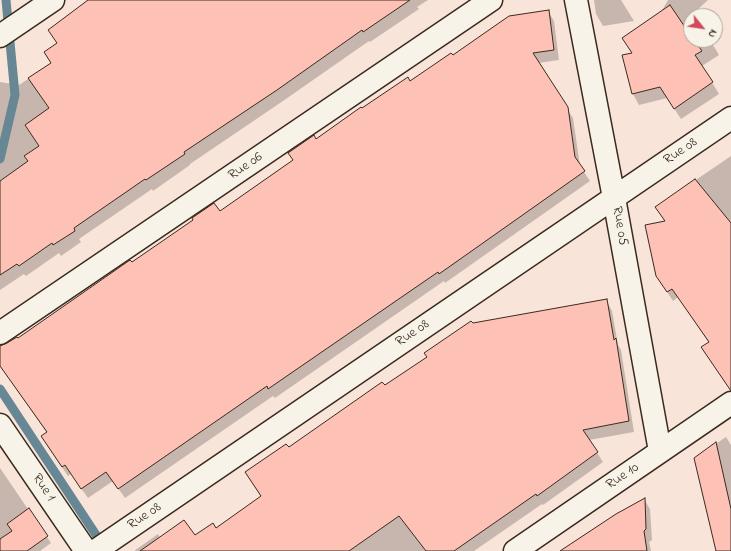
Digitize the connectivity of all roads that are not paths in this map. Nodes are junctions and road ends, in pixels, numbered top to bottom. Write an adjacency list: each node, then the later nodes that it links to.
1 (53, 0): 4 (street)
2 (492, 0): 7 (street, Rue 06)
3 (576, 0): 6 (street, Rue 05)
4 (0, 36)
5 (731, 118): 6 (street, Rue 08)
6 (614, 198): 10 (street, Rue 05); 12 (street, Rue 08)
7 (0, 333)
8 (731, 403): 10 (street, Rue 10)
9 (0, 425): 11 (street, Rue 1)
10 (660, 452): 13 (street, Rue 10)
11 (86, 551)
12 (95, 551)
13 (515, 551)

